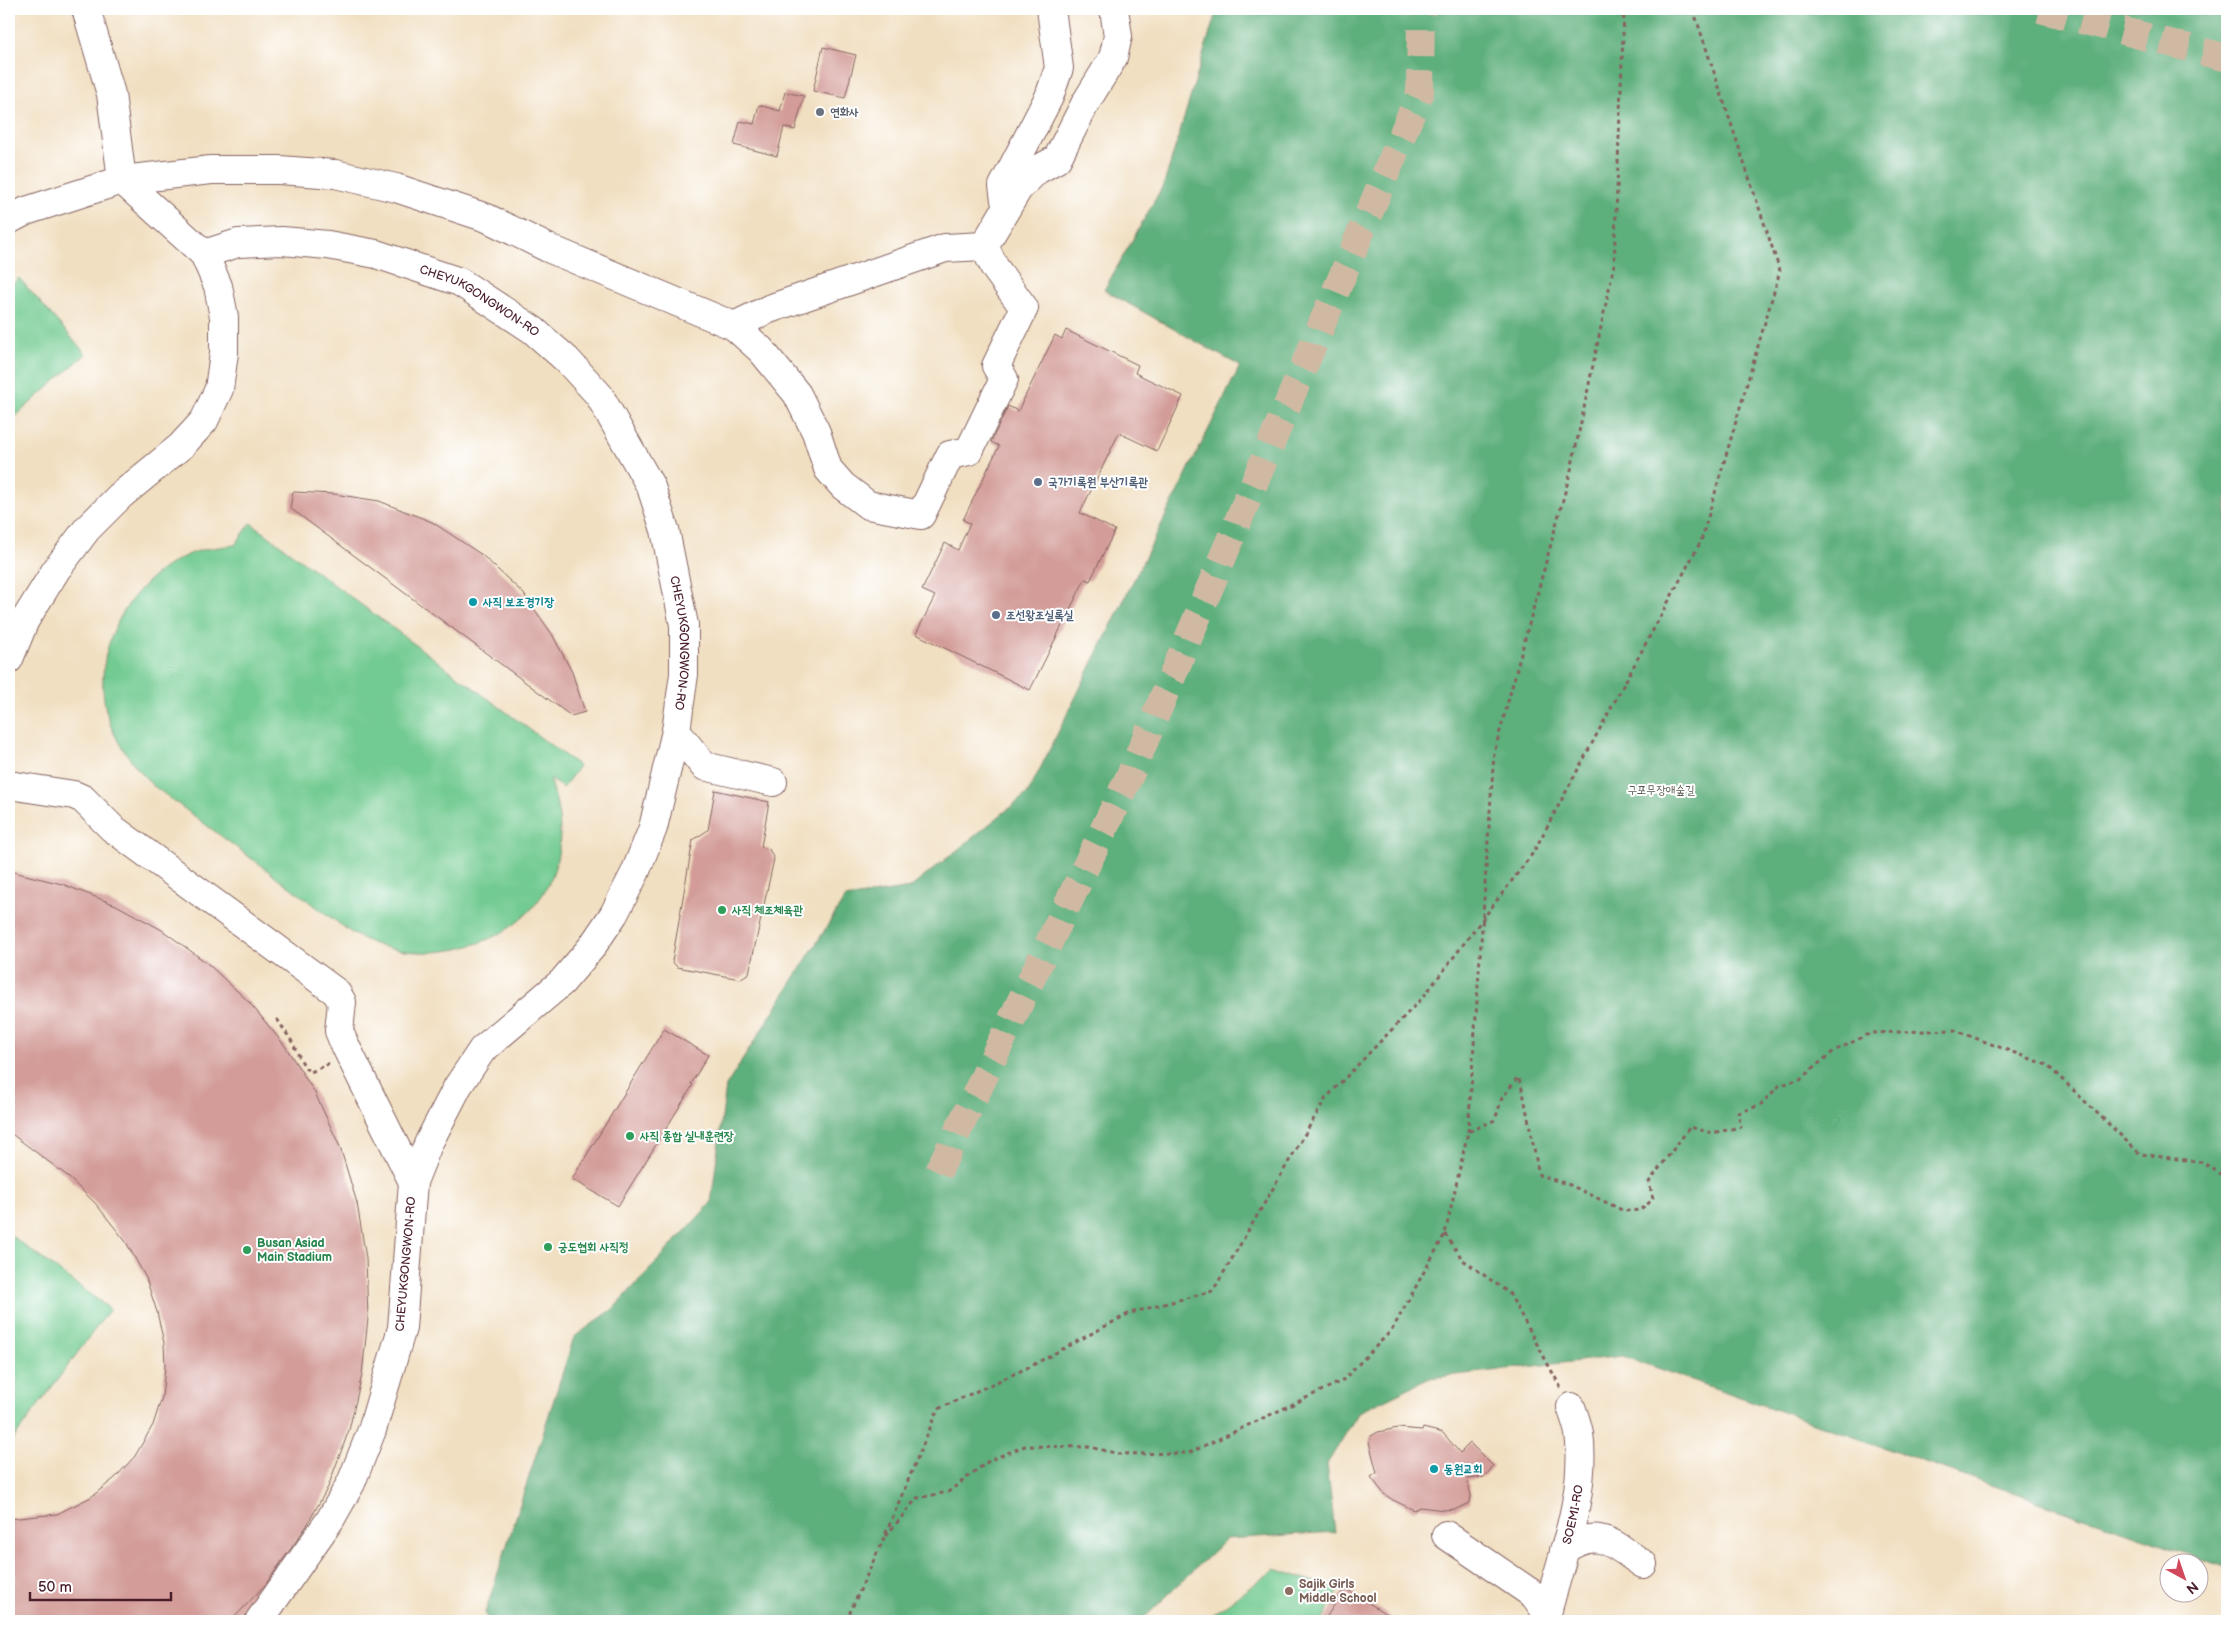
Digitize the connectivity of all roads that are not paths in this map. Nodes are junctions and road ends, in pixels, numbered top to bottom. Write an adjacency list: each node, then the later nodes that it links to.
1 (86, 9): 4 (street)
2 (1051, 9): 5 (street)
3 (1114, 9): 5 (street)
4 (122, 180): 6 (street); 8 (street); 9 (street)
5 (1005, 209): 7 (street)
6 (9, 220)
7 (984, 246): 9 (street); 9 (street)
8 (204, 254): 10 (street); 11 (street, CHEYUKGONGWON-RO)
9 (734, 326)
10 (9, 659)
11 (676, 731): 12 (street); 14 (street, CHEYUKGONGWON-RO)
12 (772, 782)
13 (9, 785): 14 (street)
14 (413, 1182): 20 (street, CHEYUKGONGWON-RO)
15 (1571, 1407): 17 (street, SOEMI-RO)
16 (1446, 1534): 19 (street)
17 (1564, 1550): 18 (street); 19 (street, SOEMI-RO)
18 (1644, 1564)
19 (1548, 1617)
20 (259, 1621)

